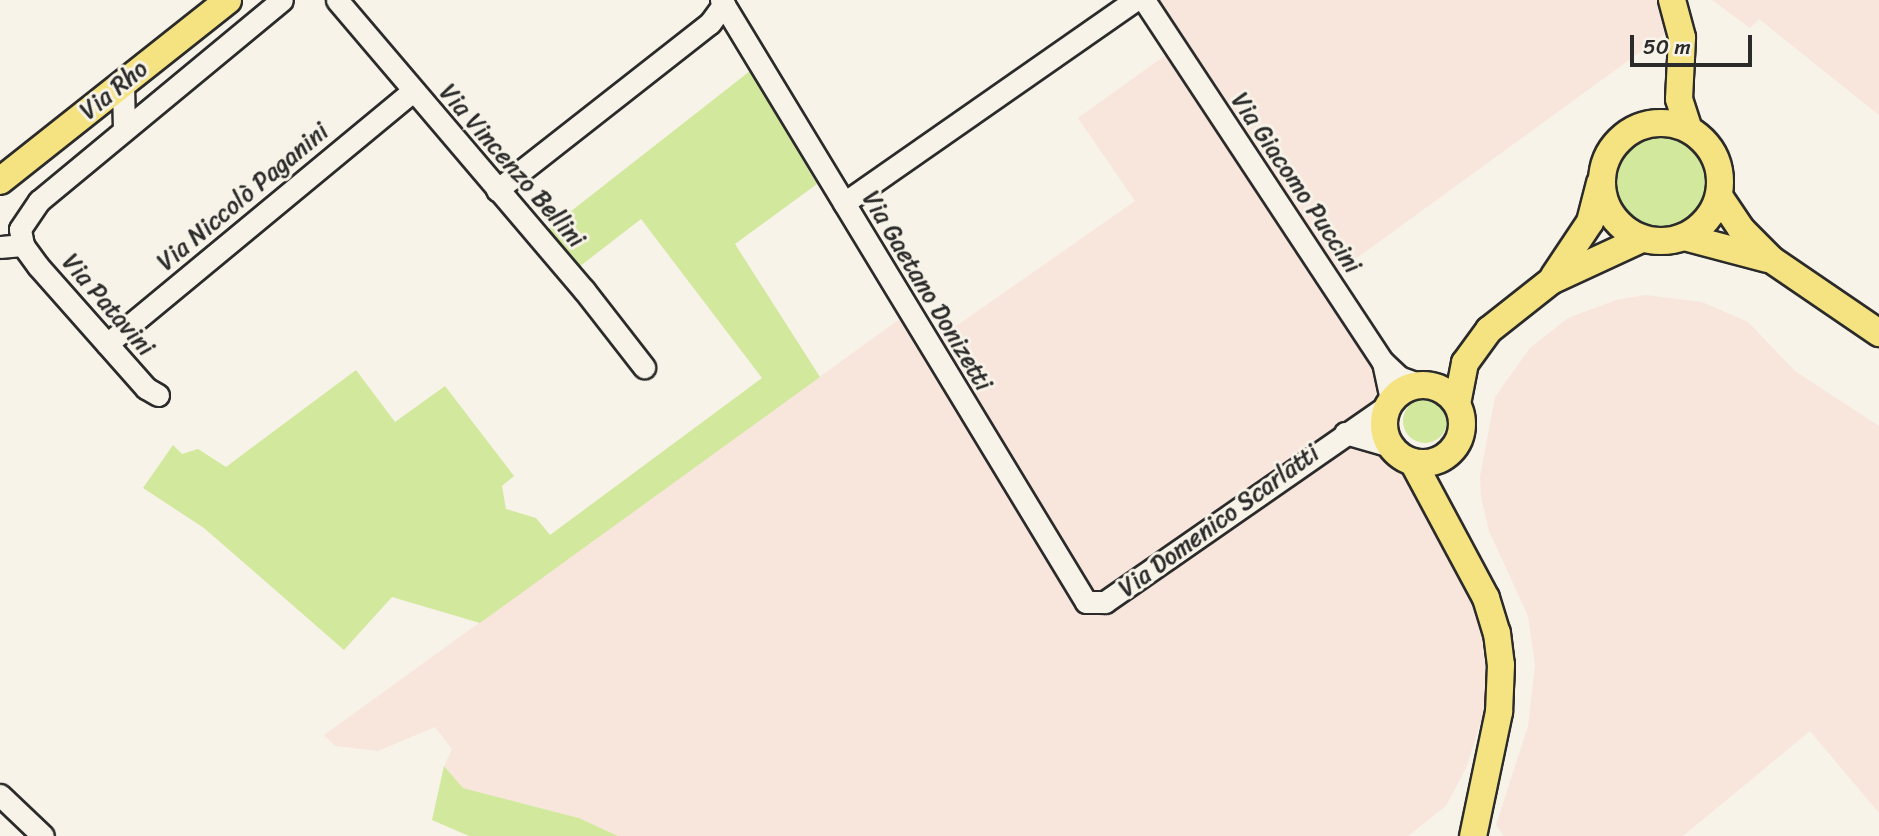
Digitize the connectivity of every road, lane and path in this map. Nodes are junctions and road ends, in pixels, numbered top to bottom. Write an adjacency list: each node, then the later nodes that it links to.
1 (228, 0): 9 (main road, Via Rho)
2 (282, 0): 13 (street)
3 (337, 0): 10 (street, Via Vincenzo Bellini)
4 (1135, 0): 18 (street)
5 (1144, 0): 27 (street, Via Giacomo Puccini)
6 (1672, 0): 8 (main road)
7 (723, 2): 16 (street); 18 (street, Via Gaetano Donizetti)
8 (1677, 67): 11 (main road); 12 (main road)
9 (123, 83): 13 (street); 15 (main road, Via Rho)
10 (413, 91): 16 (street, Via Vincenzo Bellini); 26 (street, Via Niccolò Paganini)
11 (1637, 126): 12 (main road); 14 (main road)
12 (1689, 129): 17 (main road)
13 (124, 130): 21 (street)
14 (1601, 180): 20 (main road); 24 (main road)
15 (0, 181)
16 (497, 190): 29 (street, Via Vincenzo Bellini)
17 (1719, 196): 19 (main road); 23 (main road)
18 (844, 203): 39 (street, Via Gaetano Donizetti)
19 (1684, 237): 20 (main road); 23 (main road)
20 (1642, 239): 24 (main road)
21 (23, 245): 22 (street); 26 (street, Via Patavini)
22 (0, 247)
23 (1772, 260): 25 (main road)
24 (1551, 281): 28 (main road)
25 (1879, 333)
26 (107, 344): 31 (street, Via Patavini)
27 (1383, 362): 30 (street); 32 (street, Via Giacomo Puccini)
28 (1465, 363): 30 (main road); 33 (main road)
29 (644, 367)
30 (1422, 384): 32 (main road); 33 (main road)
31 (158, 395)
32 (1390, 403): 34 (street, Via Domenico Scarlatti); 35 (main road)
33 (1457, 404): 36 (main road)
34 (1345, 433): 35 (street, Via Domenico Scarlatti); 39 (street, Via Domenico Scarlatti)
35 (1390, 446): 37 (main road)
36 (1449, 454): 37 (main road); 38 (main road)
37 (1413, 462): 38 (main road)
38 (1440, 508): 42 (main road)
39 (1091, 604)
40 (0, 794): 41 (street)
41 (43, 836)
42 (1473, 836)

